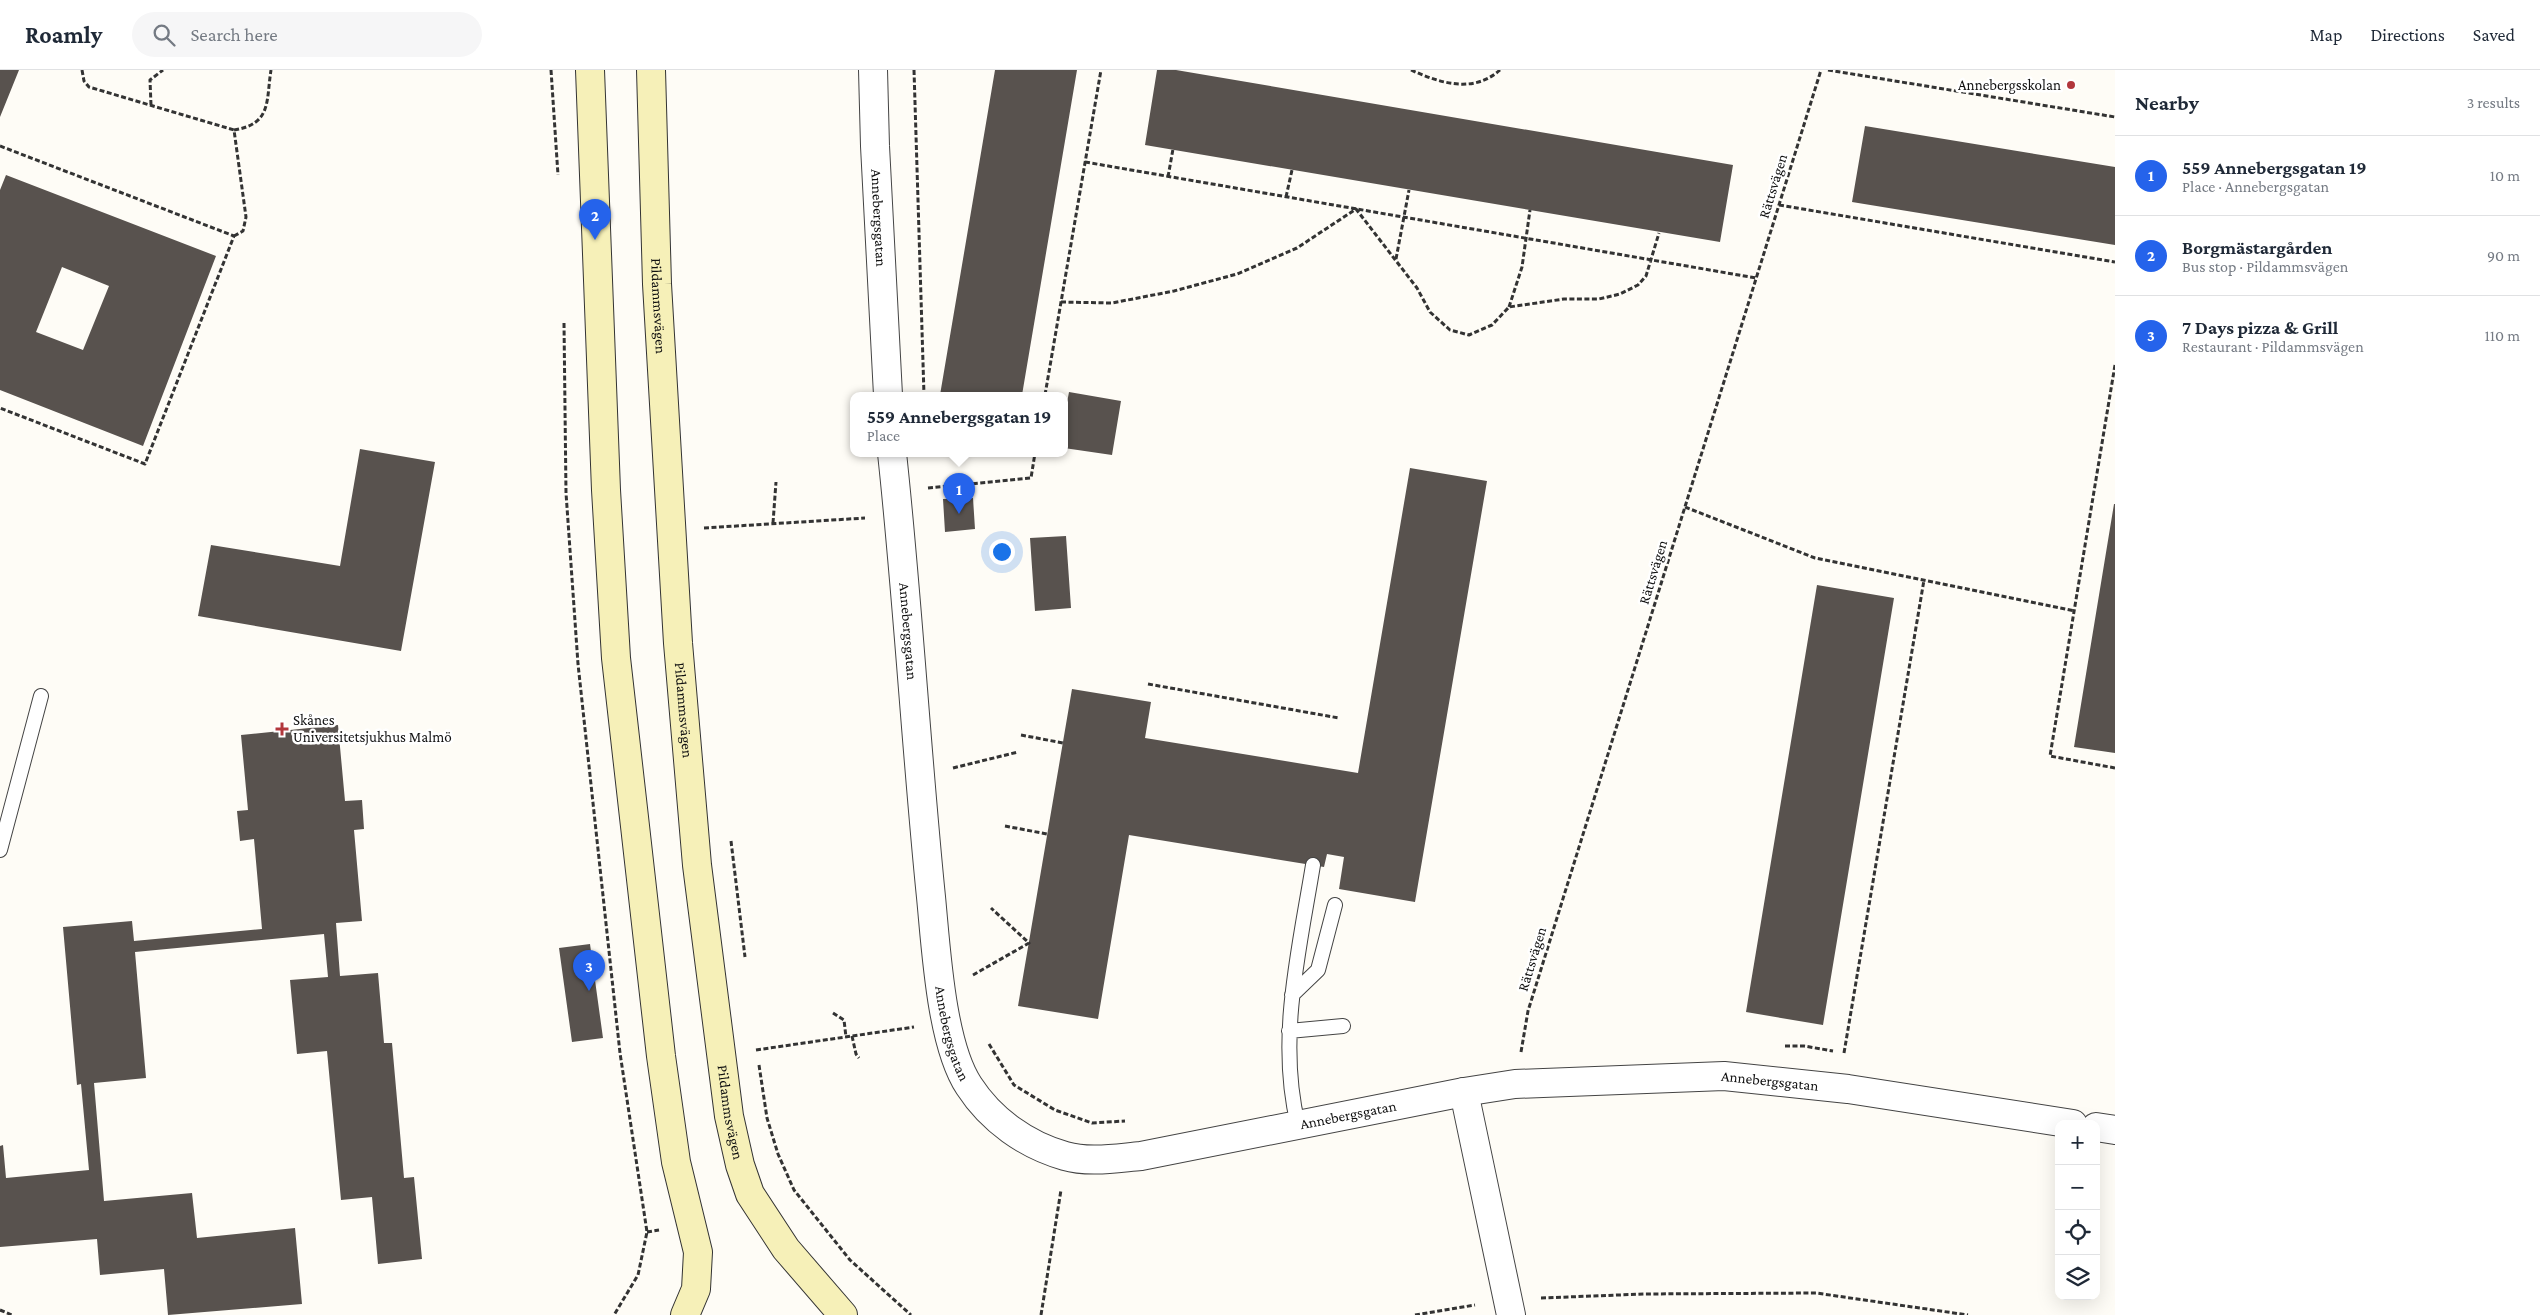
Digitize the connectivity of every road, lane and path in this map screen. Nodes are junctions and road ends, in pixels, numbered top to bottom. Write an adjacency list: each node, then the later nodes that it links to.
1 (82, 70): 13 (path)
2 (163, 70): 13 (path)
3 (271, 70): 15 (path)
4 (590, 70): 93 (main road)
5 (651, 70): 94 (main road, Pildammsvägen)
6 (873, 70): 37 (street, Annebergsgatan)
7 (914, 70): 38 (path)
8 (1101, 70): 18 (path)
9 (1410, 70): 10 (path)
10 (1500, 70)
11 (1821, 70): 23 (path, Rättsvägen)
12 (1828, 70): 14 (path)
13 (151, 105): 15 (path)
14 (2115, 117)
15 (234, 130): 28 (path)
16 (0, 146): 28 (path)
17 (1173, 149): 20 (path)
18 (1085, 162): 20 (path); 34 (path)
19 (1292, 170): 22 (path)
20 (1168, 177): 22 (path)
21 (1409, 190): 26 (path)
22 (1286, 196): 24 (path)
23 (1779, 206): 32 (path); 33 (path, Rättsvägen)
24 (1356, 209): 26 (path); 31 (path); 34 (path)
25 (1530, 210): 29 (path)
26 (1404, 217): 29 (path); 31 (path)
27 (1660, 232): 30 (path)
28 (234, 236): 40 (path)
29 (1525, 238): 30 (path); 35 (path)
30 (1651, 259): 33 (path); 35 (path)
31 (1396, 260): 35 (path)
32 (2115, 262)
33 (1756, 278): 45 (path, Rättsvägen)
34 (1061, 302): 39 (path)
35 (1509, 307)
36 (2115, 365): 52 (path)
37 (888, 392)
38 (924, 392)
39 (1046, 392)
40 (0, 408)
41 (892, 457): 46 (street, Annebergsgatan)
42 (1034, 457): 44 (path)
43 (776, 482): 48 (path)
44 (928, 488)
45 (1685, 507): 51 (path); 81 (path, Rättsvägen)
46 (899, 516): 48 (path); 72 (street, Annebergsgatan)
47 (703, 518): 49 (path)
48 (773, 524): 49 (path)
49 (704, 528): 50 (path)
50 (704, 537)
51 (1924, 580): 52 (path); 79 (path)
52 (2075, 611): 60 (path)
53 (1148, 684): 55 (path)
54 (41, 696): 64 (lane)
55 (1339, 718)
56 (1021, 735): 57 (path)
57 (1063, 743)
58 (1018, 752): 59 (path)
59 (950, 768)
60 (2115, 768)
61 (1006, 826): 62 (path)
62 (1047, 834)
63 (731, 840): 68 (path)
64 (0, 850)
65 (1313, 866): 70 (lane)
66 (1335, 905): 70 (lane)
67 (991, 908): 69 (path)
68 (746, 964)
69 (968, 978)
70 (1292, 996): 74 (lane)
71 (833, 1013): 76 (path)
72 (946, 1019): 75 (path); 87 (street, Annebergsgatan)
73 (1343, 1026): 74 (lane)
74 (1289, 1031): 84 (lane)
75 (852, 1036): 76 (path); 80 (path)
76 (846, 1037): 78 (path)
77 (755, 1040): 78 (path)
78 (756, 1050): 95 (path)
79 (1844, 1053)
80 (860, 1058)
81 (1515, 1084): 82 (street, Annebergsgatan); 83 (street, Annebergsgatan)
82 (1464, 1092): 84 (street, Annebergsgatan); 89 (street)
83 (2055, 1121)
84 (1298, 1125): 87 (street, Annebergsgatan)
85 (2100, 1128): 86 (street)
86 (2115, 1130)
87 (1066, 1157): 96 (path)
88 (648, 1232): 92 (path)
89 (1510, 1307): 97 (path); 98 (path)
90 (0, 1310): 91 (path)
91 (12, 1315)
92 (614, 1315)
93 (685, 1315)
94 (843, 1315)
95 (912, 1315)
96 (1041, 1315)
97 (1415, 1315)
98 (1968, 1315)

